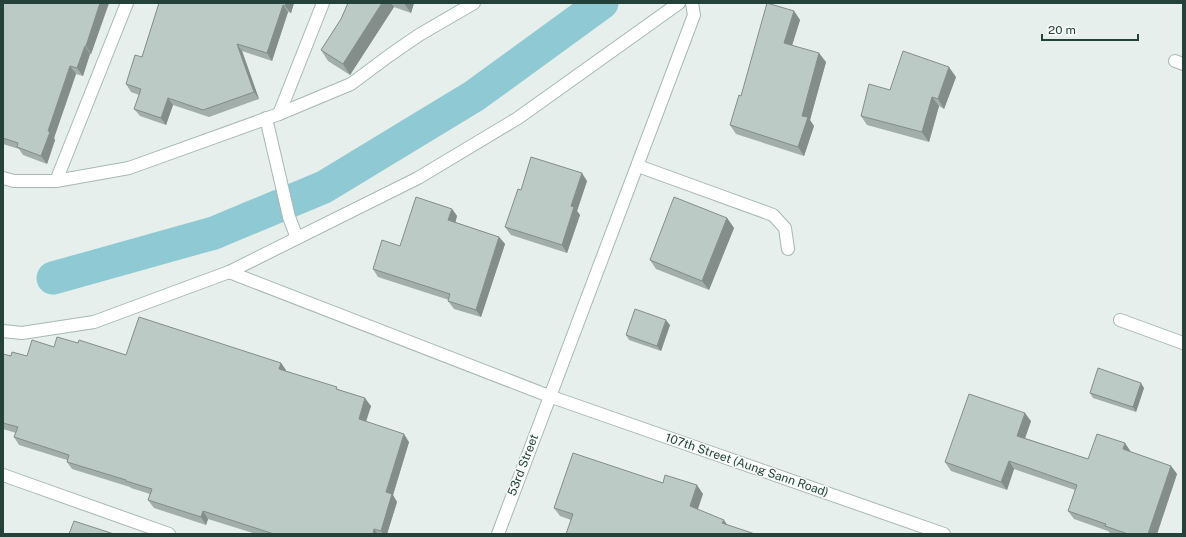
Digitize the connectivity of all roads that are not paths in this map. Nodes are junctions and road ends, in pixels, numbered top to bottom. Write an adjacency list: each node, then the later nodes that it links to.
1 (127, 3): 10 (street)
2 (323, 3): 6 (street)
3 (474, 3): 6 (street)
4 (679, 3): 11 (street)
5 (692, 3): 8 (street, 53rd Street)
6 (279, 114): 7 (street)
7 (266, 118): 10 (street); 11 (street)
8 (638, 166): 12 (street); 17 (street, 53rd Street)
9 (3, 178): 10 (street)
10 (56, 180)
11 (297, 238): 13 (street)
12 (788, 249)
13 (229, 272): 15 (street); 17 (street, 107th Street (Aung Sann Road))
14 (1120, 320): 16 (street)
15 (3, 331)
16 (1183, 343)
17 (549, 396): 20 (street, 53rd Street); 21 (street, 107th Street (Aung Sann Road))
18 (3, 475): 19 (street)
19 (169, 534)
20 (498, 534)
21 (944, 534)

